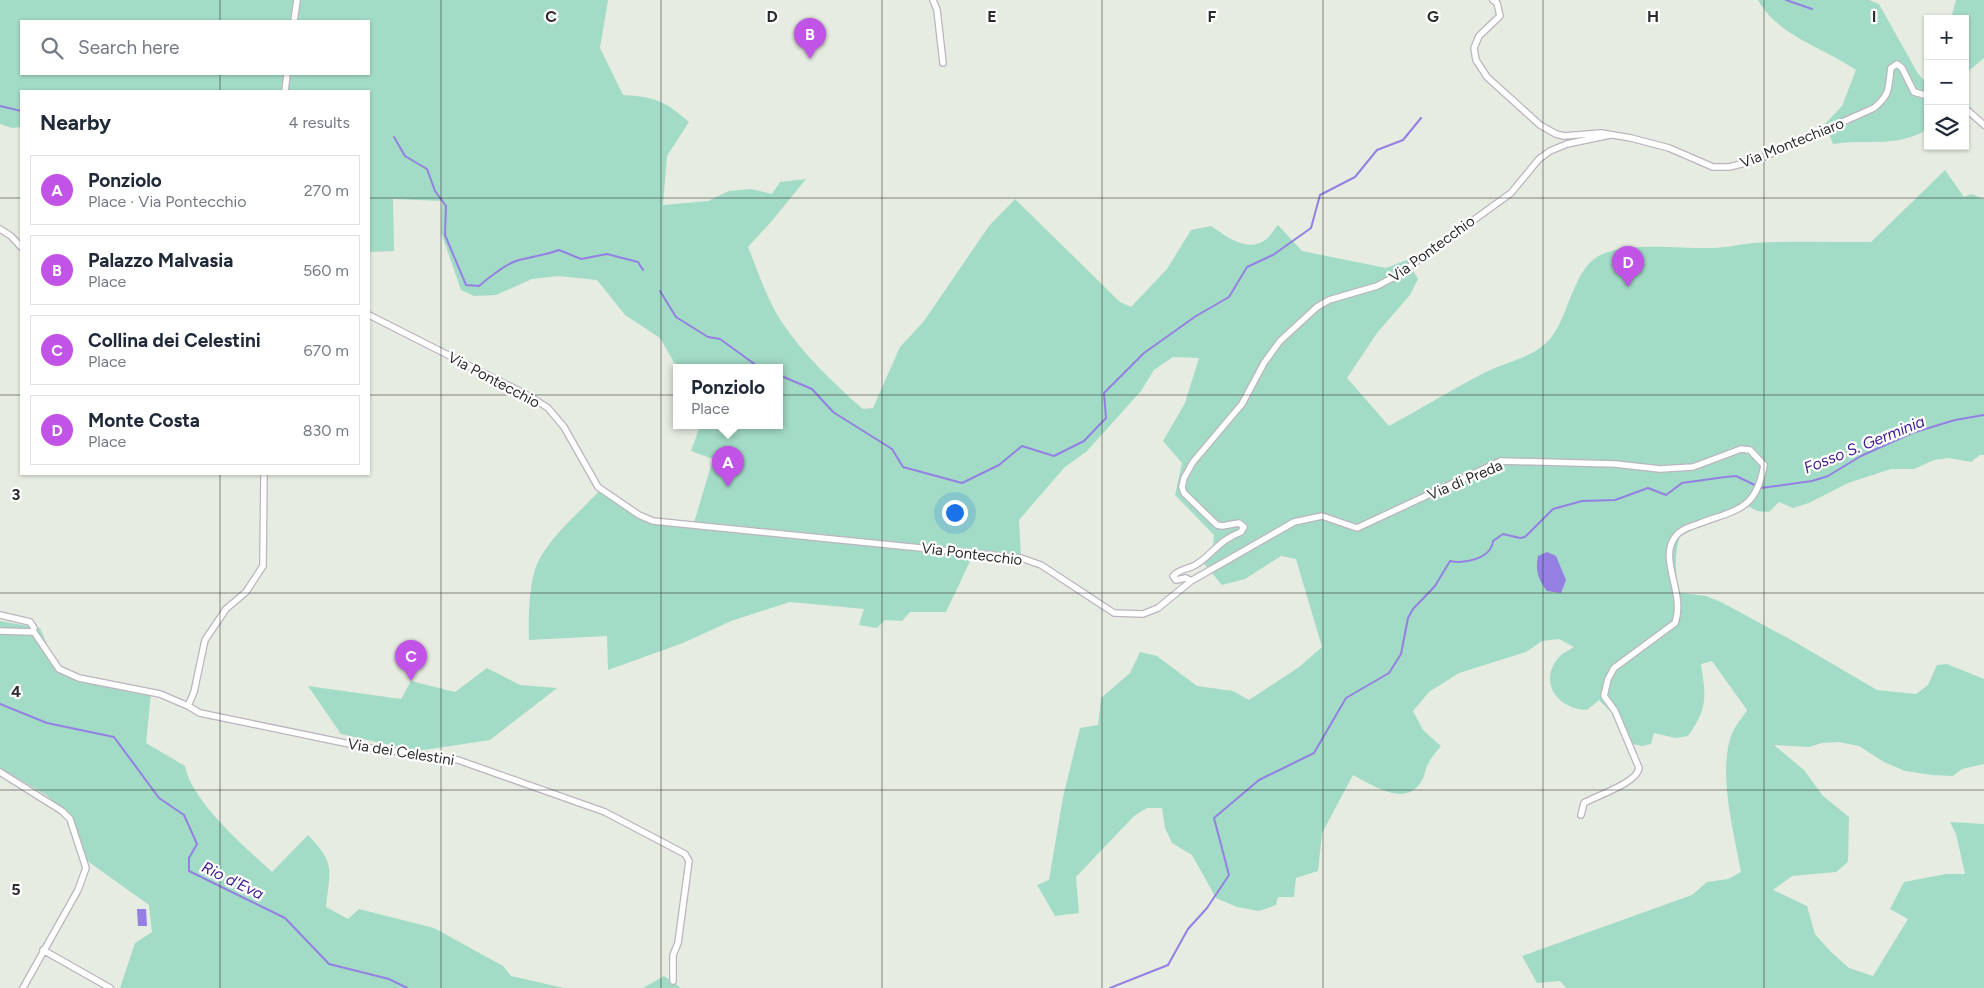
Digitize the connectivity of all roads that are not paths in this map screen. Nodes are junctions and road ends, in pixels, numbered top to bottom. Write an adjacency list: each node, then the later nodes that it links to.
1 (297, 0): 4 (street)
2 (933, 0): 5 (street)
3 (1493, 0): 11 (street, Via Montechiaro)
4 (294, 20)
5 (943, 63)
6 (287, 75): 7 (street)
7 (285, 90)
8 (1924, 95): 11 (street, Via Montechiaro)
9 (1969, 112): 10 (street)
10 (1984, 125)
11 (1610, 135): 16 (street, Via Pontecchio)
12 (0, 229): 13 (street)
13 (20, 246)
14 (370, 316): 16 (street, Via Pontecchio)
15 (264, 475): 20 (street)
16 (1191, 581): 22 (street, Via di Preda)
17 (0, 615): 19 (street)
18 (0, 630): 19 (street)
19 (33, 631): 20 (street, Via dei Celestini)
20 (188, 706): 24 (street, Via dei Celestini)
21 (0, 772): 23 (street)
22 (1581, 814)
23 (43, 950): 25 (street); 26 (street)
24 (673, 981)
25 (22, 988)
26 (110, 988)

